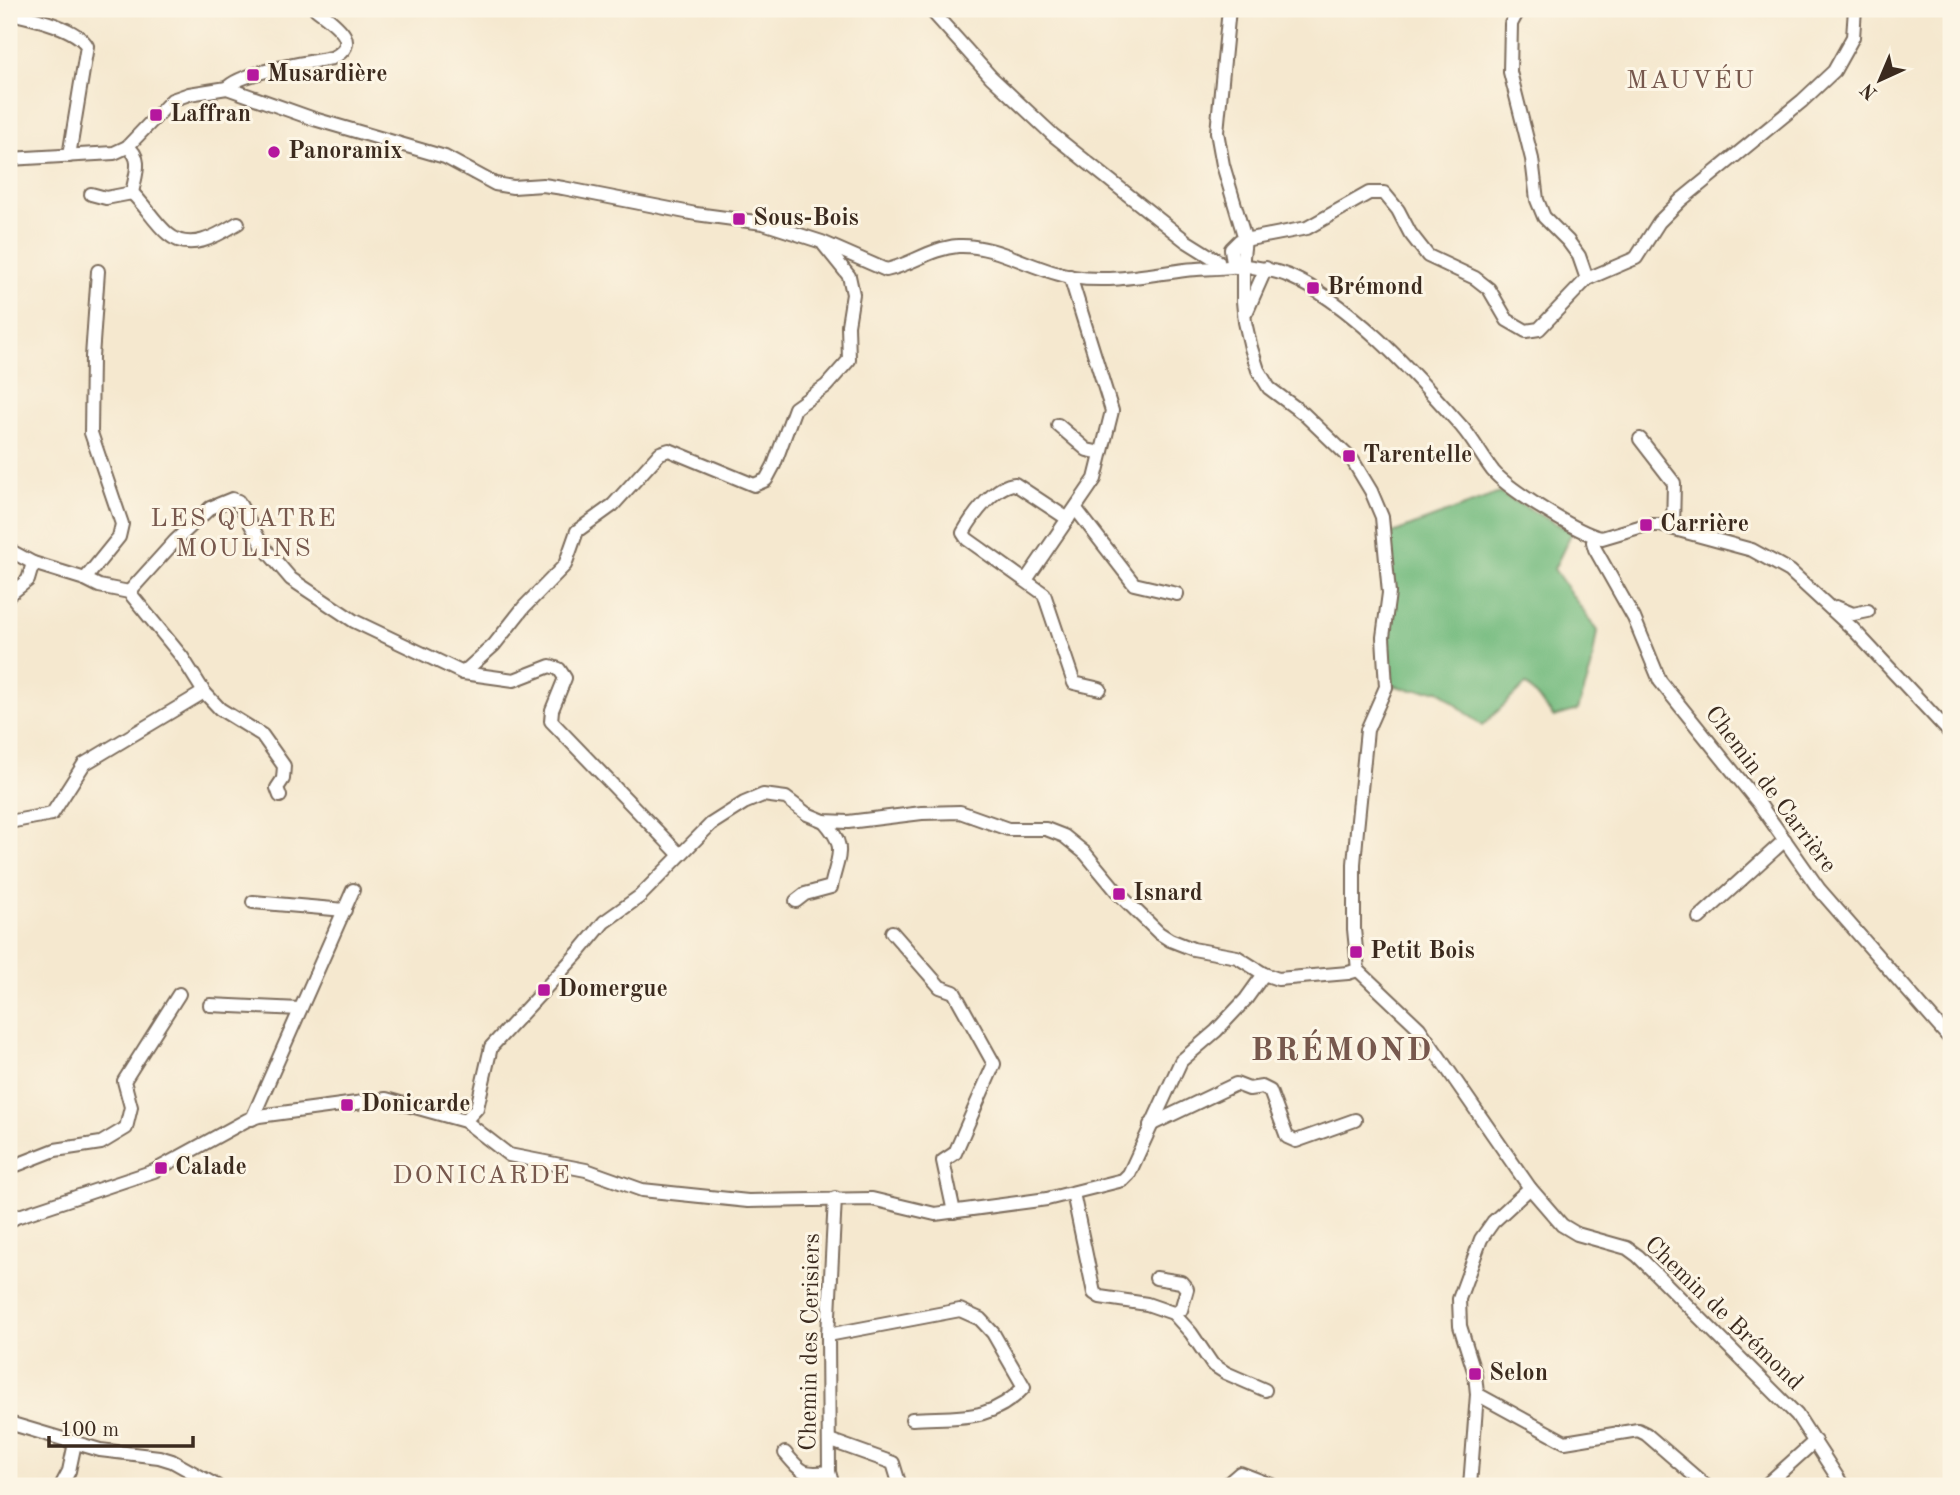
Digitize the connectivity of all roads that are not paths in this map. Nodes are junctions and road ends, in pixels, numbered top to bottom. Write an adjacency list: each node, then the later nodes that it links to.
1 (316, 9): 8 (street)
2 (930, 9): 17 (street)
3 (1229, 9): 15 (street)
4 (1519, 9): 22 (street)
5 (1855, 9): 22 (street)
6 (11, 13): 7 (street)
7 (48, 15): 10 (street)
8 (227, 88): 9 (street); 16 (street)
9 (127, 147): 10 (street); 12 (street)
10 (69, 156): 11 (street)
11 (9, 159)
12 (132, 193): 13 (street); 14 (street)
13 (91, 194)
14 (238, 223)
15 (1245, 239): 18 (street); 22 (street)
16 (822, 242): 21 (street); 39 (street)
17 (1210, 264): 18 (street); 21 (street)
18 (1237, 265): 19 (street); 23 (street)
19 (1266, 268): 23 (street); 29 (street)
20 (98, 271): 32 (street)
21 (1070, 276): 26 (street)
22 (1587, 279)
23 (1245, 322): 54 (street)
24 (1058, 425): 26 (street)
25 (1640, 439): 28 (street)
26 (1101, 453): 27 (street)
27 (1072, 514): 33 (street); 33 (street); 35 (street)
28 (1673, 528): 29 (street); 37 (street)
29 (1595, 537): 46 (street, Chemin de Carrière)
30 (9, 550): 31 (street)
31 (33, 563): 32 (street); 36 (street)
32 (85, 579): 34 (street)
33 (1026, 580): 40 (street)
34 (129, 592): 39 (street); 41 (street)
35 (1177, 594)
36 (9, 595)
37 (1825, 601): 38 (street); 38 (street)
38 (1854, 630): 42 (street)
39 (463, 673): 47 (street)
40 (1100, 689)
41 (204, 692): 43 (street); 45 (street)
42 (1951, 734)
43 (280, 796)
44 (824, 821): 47 (street); 49 (street); 55 (street)
45 (9, 822)
46 (1785, 840): 52 (street); 59 (street, Chemin de Carrière)
47 (680, 855): 62 (street)
48 (354, 890): 51 (street)
49 (796, 901)
50 (253, 902): 51 (street)
51 (345, 910): 58 (street)
52 (1699, 918)
53 (892, 932): 68 (street)
54 (1358, 970): 55 (street); 65 (street, Chemin de Brémond)
55 (1264, 974): 63 (street)
56 (179, 995): 64 (street)
57 (210, 1005): 58 (street)
58 (300, 1009): 60 (street)
59 (1951, 1041)
60 (252, 1119): 62 (street); 69 (street)
61 (1355, 1120): 63 (street)
62 (465, 1121): 67 (street)
63 (1150, 1125): 66 (street)
64 (9, 1168)
65 (1530, 1188): 74 (street); 78 (street, Chemin de Brémond)
66 (1073, 1193): 68 (street); 71 (street)
67 (835, 1198): 68 (street); 72 (street, Chemin des Cerisiers)
68 (954, 1212)
69 (9, 1221)
70 (1156, 1278): 71 (street)
71 (1173, 1313): 73 (street)
72 (828, 1335): 75 (street); 77 (street, Chemin des Cerisiers)
73 (1265, 1390)
74 (1477, 1394): 88 (street); 89 (street)
75 (912, 1419)
76 (9, 1423): 79 (street)
77 (830, 1440): 81 (street, Chemin des Cerisiers); 85 (street)
78 (1815, 1441): 90 (street); 91 (street, Chemin de Brémond)
79 (75, 1443): 82 (street); 83 (street)
80 (785, 1453): 81 (street)
81 (829, 1472): 84 (street, Chemin des Cerisiers)
82 (61, 1486)
83 (217, 1486)
84 (833, 1486)
85 (900, 1486)
86 (1225, 1486): 87 (street)
87 (1274, 1486)
88 (1470, 1486)
89 (1706, 1486)
90 (1765, 1486)
91 (1843, 1486)

